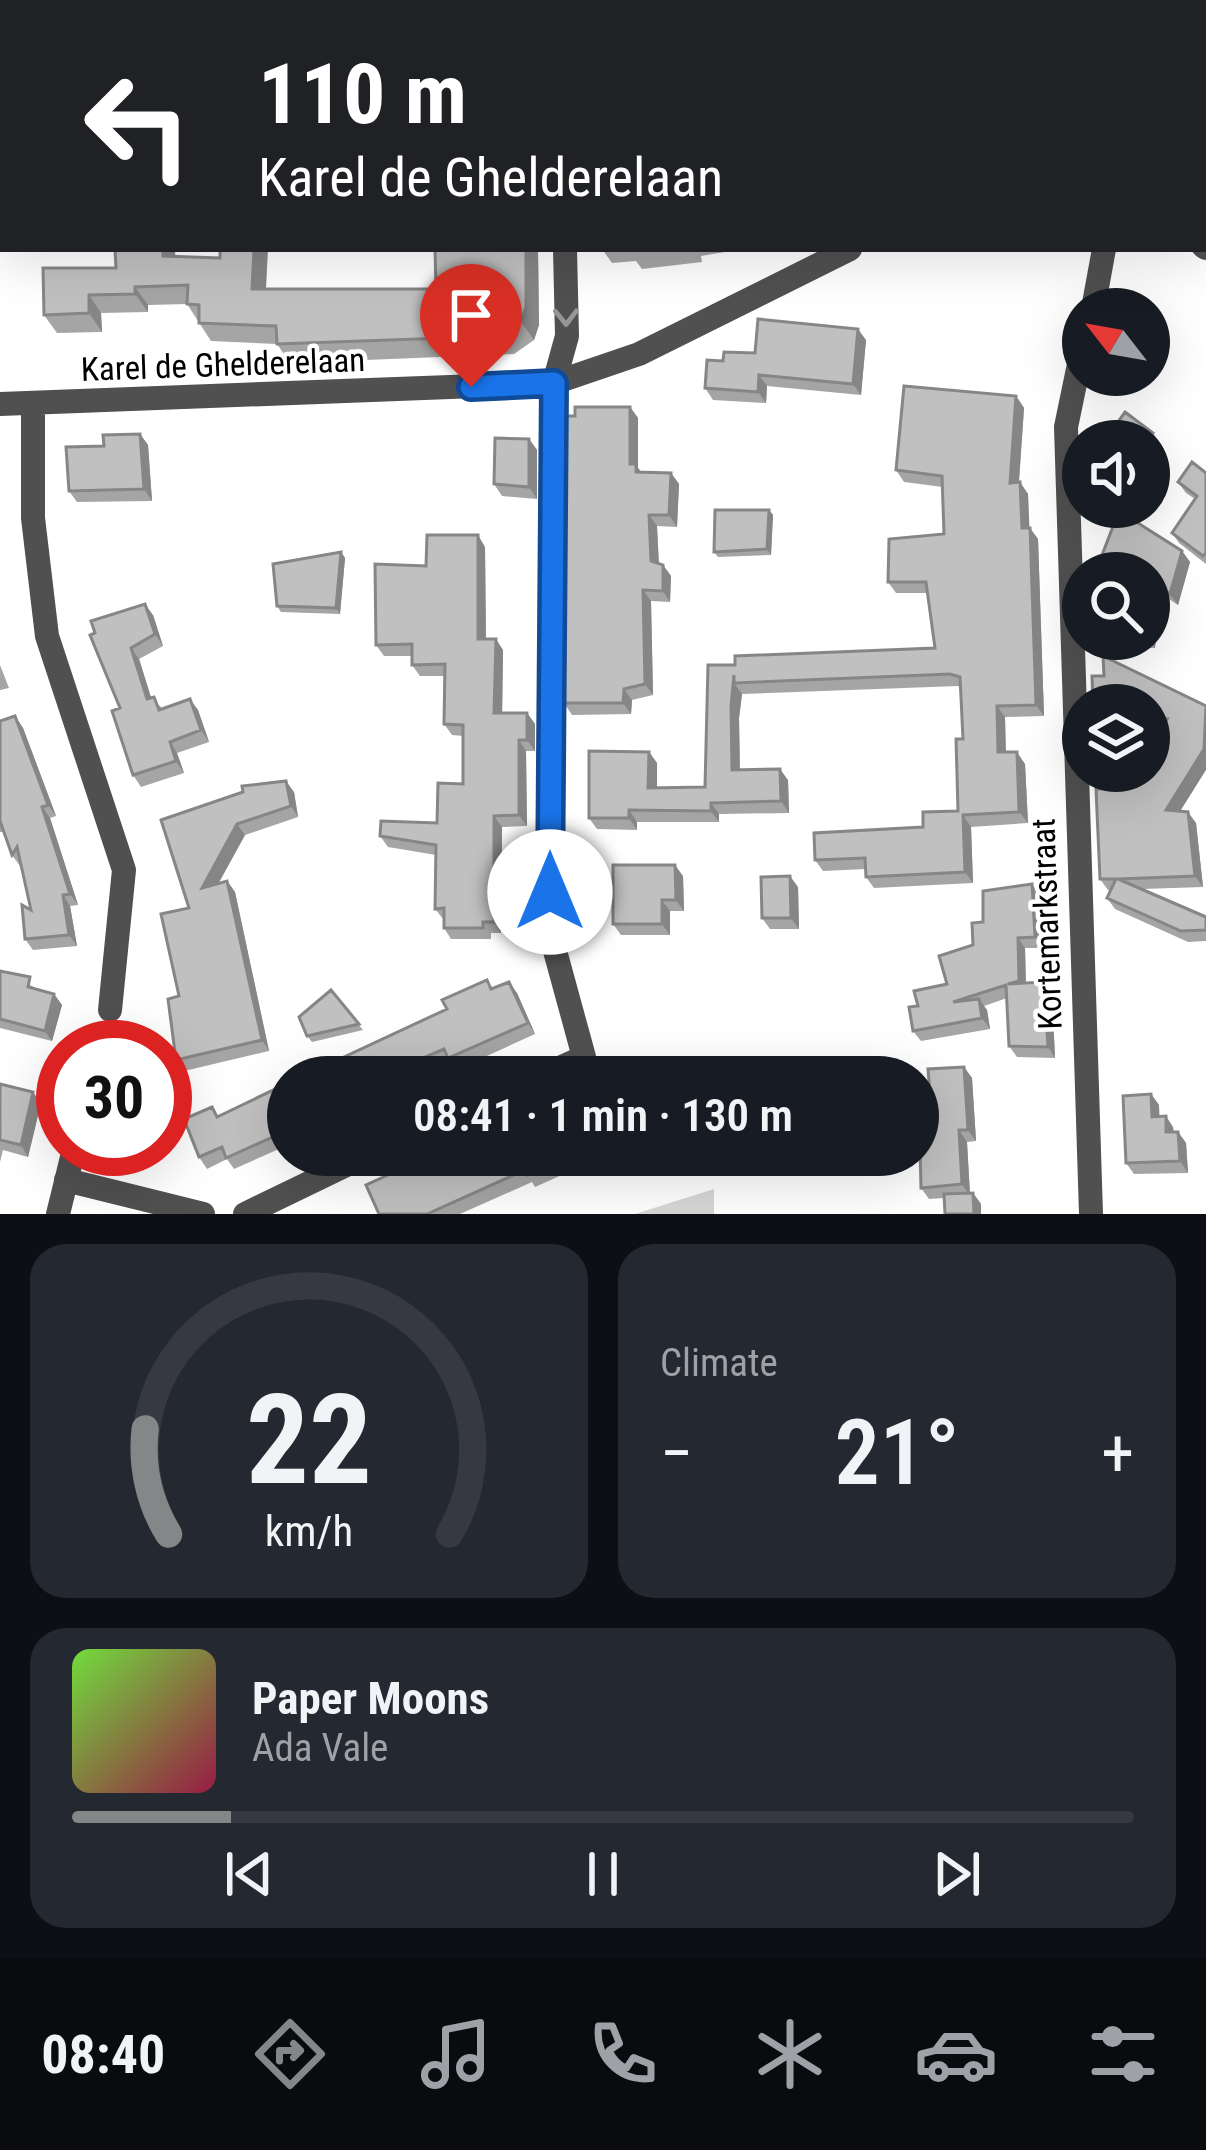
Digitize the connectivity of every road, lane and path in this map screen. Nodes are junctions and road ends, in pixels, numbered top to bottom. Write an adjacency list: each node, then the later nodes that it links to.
1 (565, 252): 5 (street, one-way to 5)
2 (844, 252): 5 (street, Karel de Ghelderelaan)
3 (1103, 252): 4 (street)
4 (1097, 288)
5 (554, 383): 8 (street, Karel de Ghelderelaan); 10 (street)
6 (1072, 396): 17 (street, Kortemarkstraat)
7 (0, 404): 8 (street, Karel de Ghelderelaan)
8 (33, 404): 9 (street)
9 (110, 1010)
10 (584, 1056)
11 (67, 1176): 13 (street)
12 (324, 1176): 16 (street)
13 (66, 1180): 14 (street); 15 (street)
14 (58, 1214)
15 (203, 1214)
16 (245, 1214)
17 (1091, 1214)

